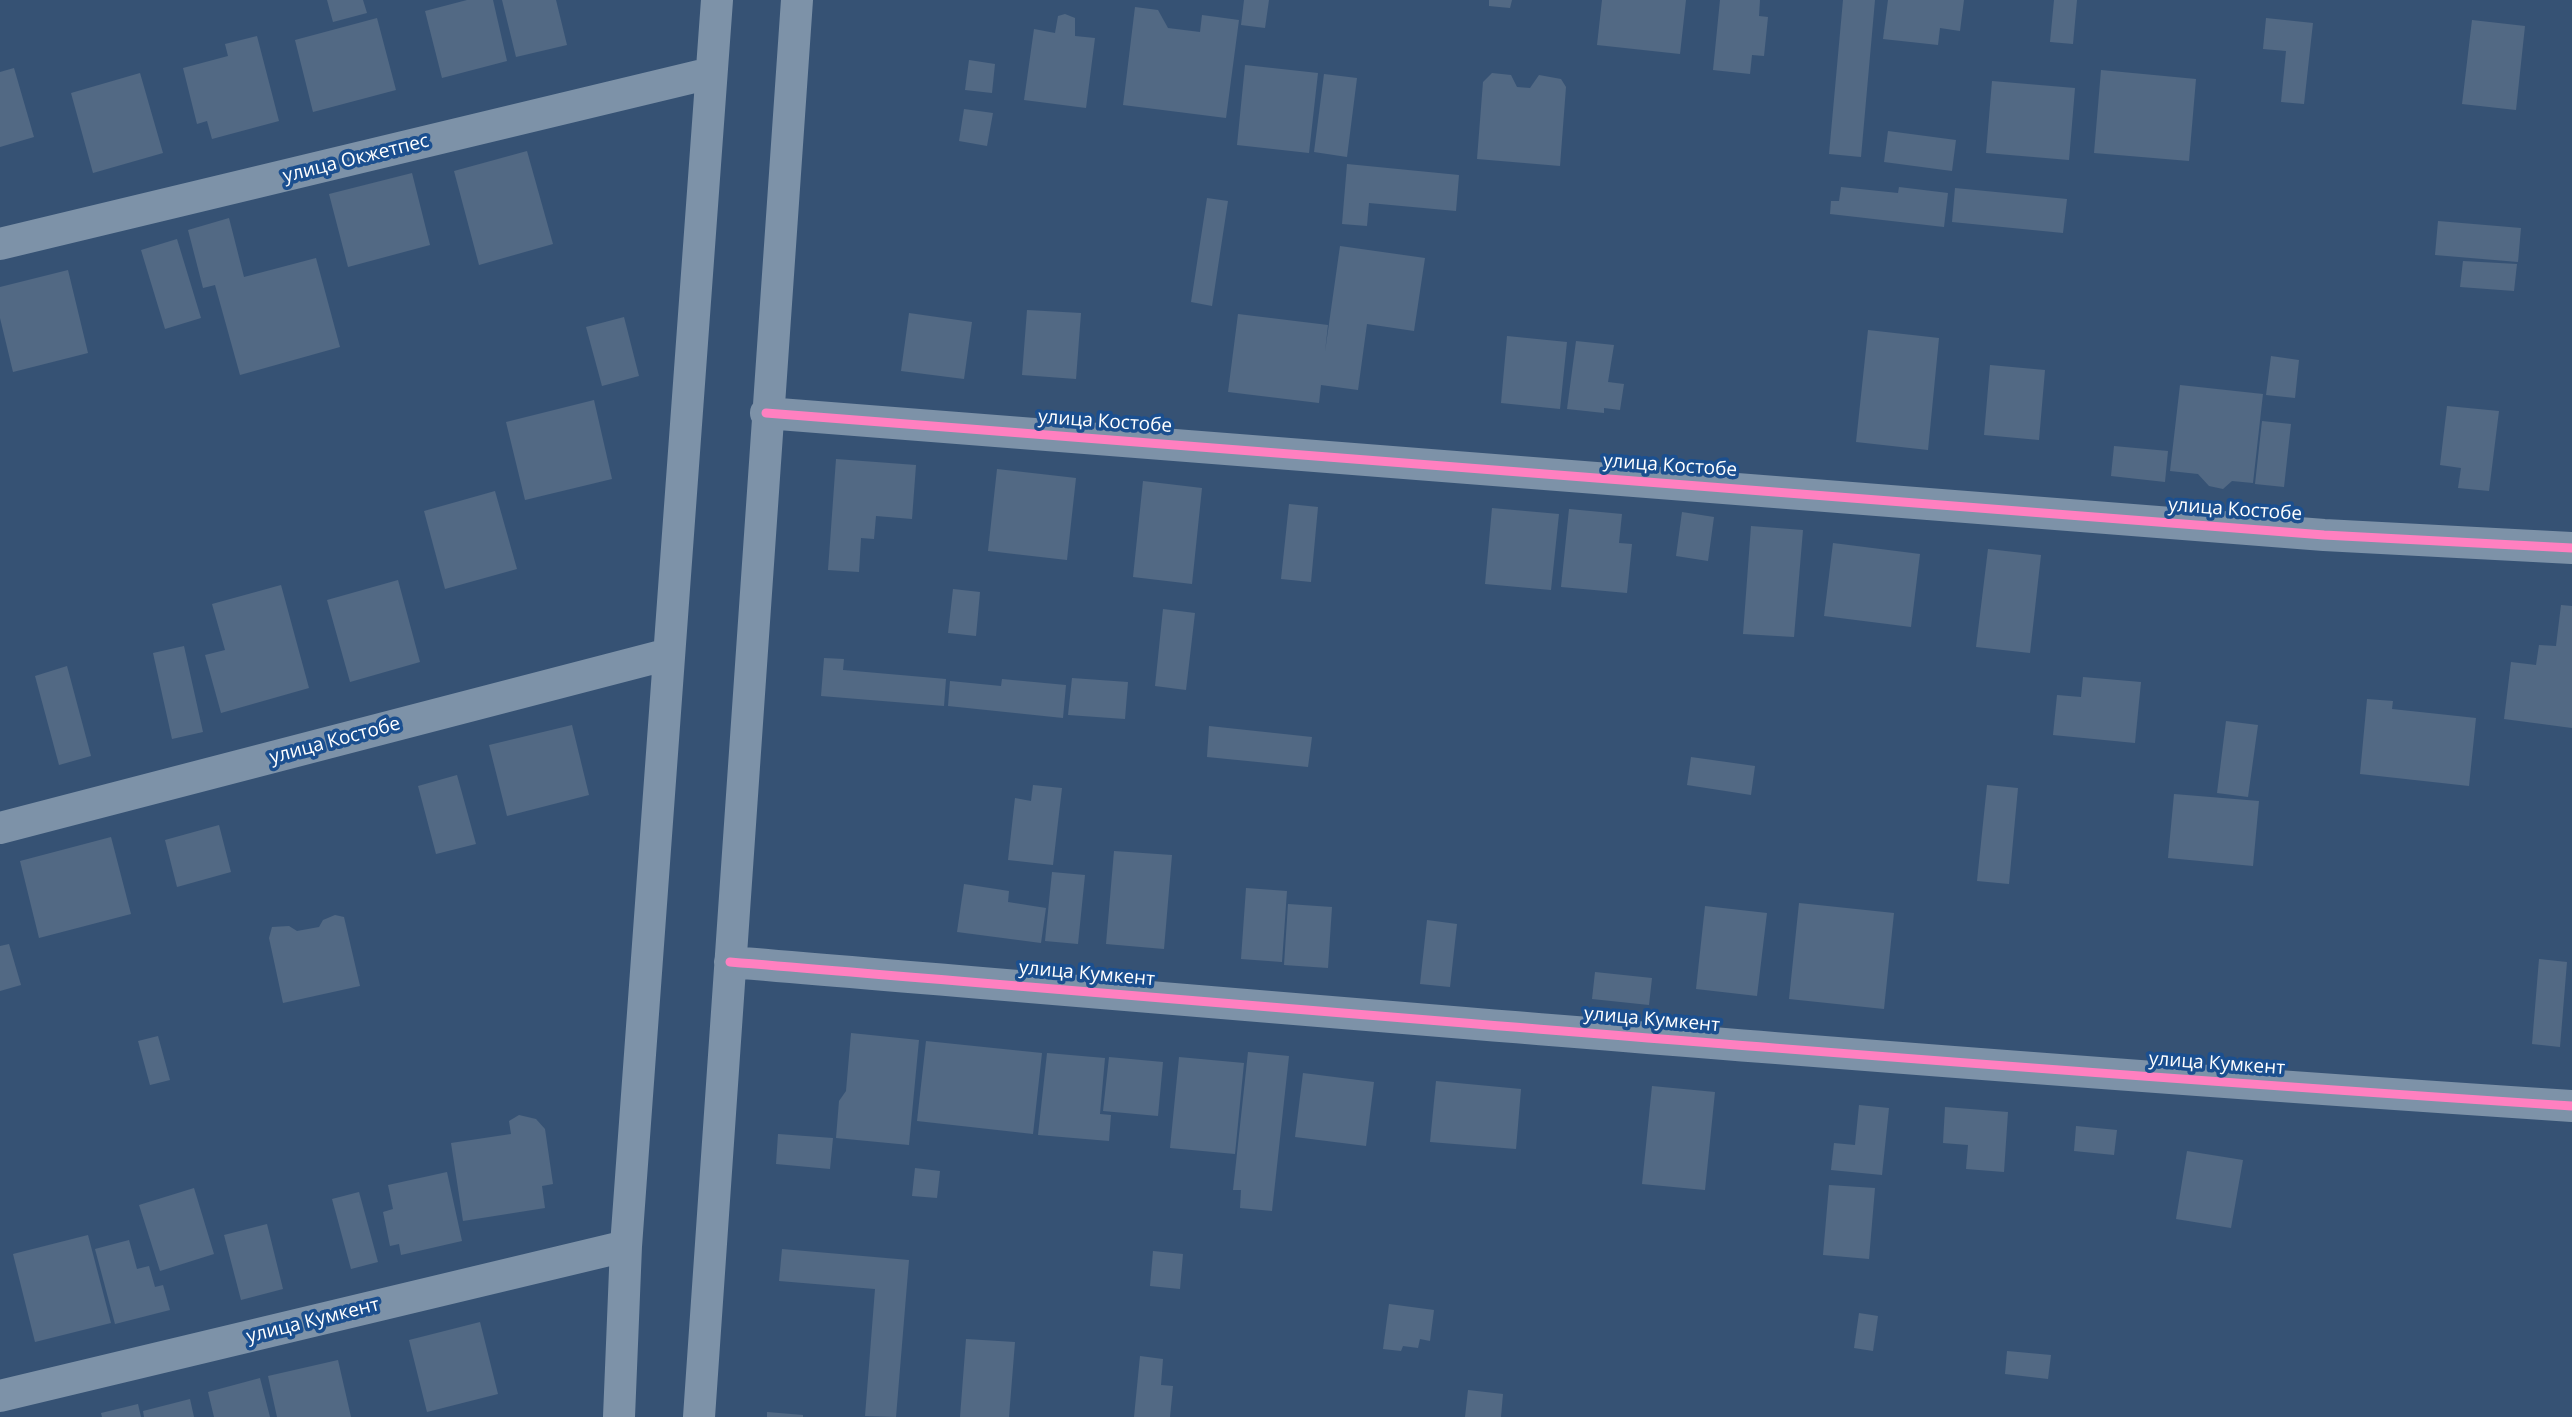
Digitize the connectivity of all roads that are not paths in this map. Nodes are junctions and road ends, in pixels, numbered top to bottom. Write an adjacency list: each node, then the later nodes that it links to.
1 (717, 0): 3 (street)
2 (797, 0): 5 (street)
3 (711, 73): 4 (street, улица Окжетпес); 7 (street)
4 (0, 244)
5 (766, 413): 6 (street, улица Костобе); 9 (street)
6 (2572, 548)
7 (669, 654): 8 (street, улица Костобе); 11 (street)
8 (0, 828)
9 (730, 962): 10 (street, улица Кумкент); 14 (street)
10 (2572, 1106)
11 (626, 1246): 12 (street, улица Кумкент); 13 (street)
12 (0, 1396)
13 (619, 1417)
14 (699, 1417)

